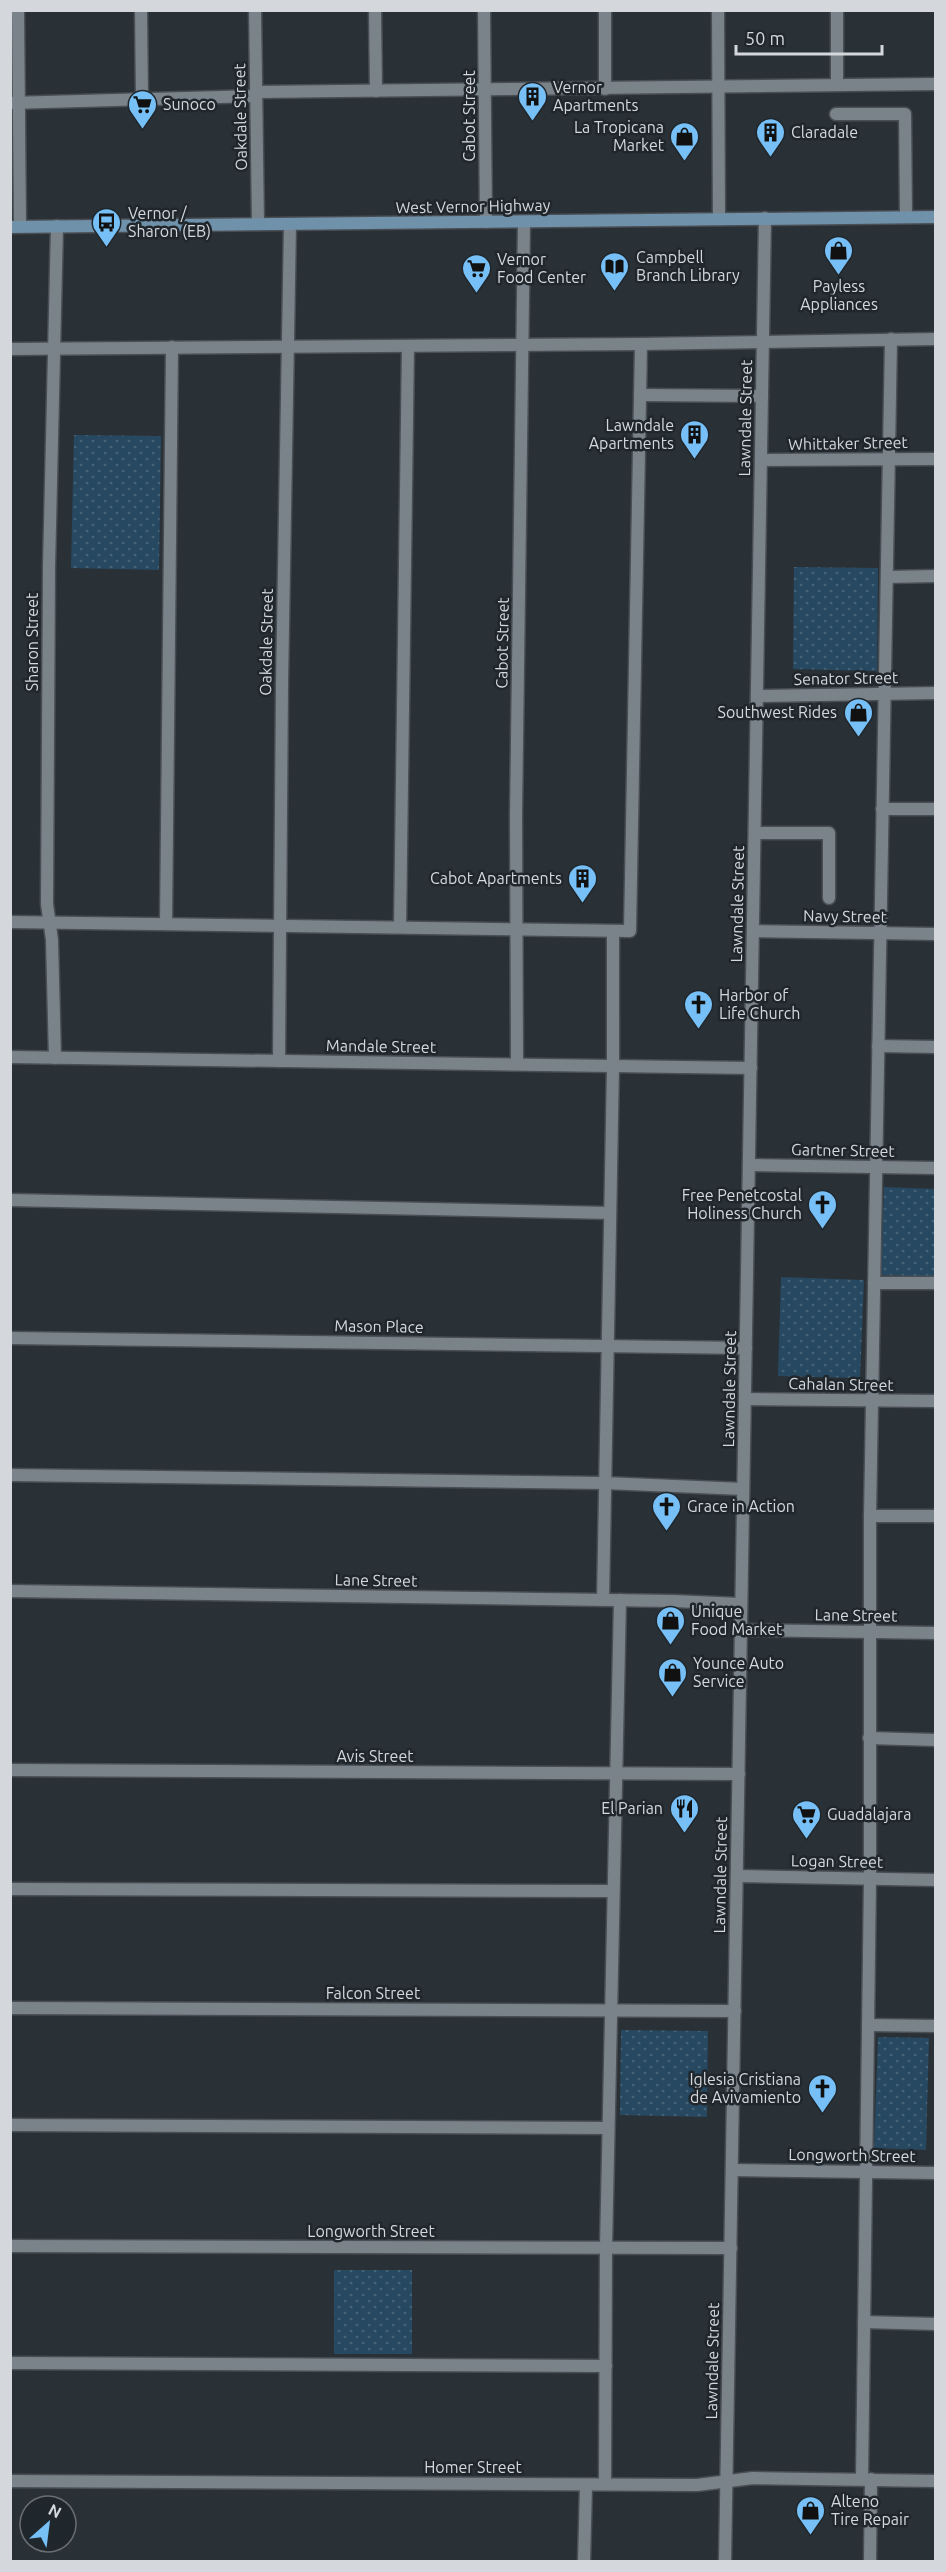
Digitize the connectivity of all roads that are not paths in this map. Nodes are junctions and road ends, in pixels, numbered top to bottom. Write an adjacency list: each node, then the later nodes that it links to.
1 (18, 10): 17 (street)
2 (141, 10): 16 (street)
3 (255, 10): 15 (street, Oakdale Street)
4 (375, 10): 14 (street)
5 (484, 10): 13 (street, Cabot Street)
6 (605, 10): 12 (street)
7 (718, 10): 11 (street)
8 (837, 10): 9 (street)
9 (837, 84): 10 (street); 11 (street)
10 (936, 84)
11 (718, 87): 12 (street); 22 (street)
12 (605, 88): 13 (street)
13 (485, 90): 14 (street); 23 (street, Cabot Street)
14 (376, 91): 15 (street)
15 (256, 94): 16 (street); 25 (street, Oakdale Street)
16 (142, 100): 17 (street)
17 (15, 103): 27 (street)
18 (836, 114): 19 (street)
19 (906, 217): 20 (street, West Vernor Highway); 21 (street, West Vernor Highway)
20 (936, 217)
21 (765, 218): 22 (street, West Vernor Highway); 31 (street, Lawndale Street)
22 (719, 219): 24 (street, West Vernor Highway)
23 (486, 222): 24 (street, West Vernor Highway); 26 (street, West Vernor Highway)
24 (524, 222): 35 (street, Cabot Street)
25 (258, 224): 26 (street, West Vernor Highway); 28 (street, West Vernor Highway)
26 (290, 224): 33 (street, Oakdale Street)
27 (15, 226): 28 (street, West Vernor Highway)
28 (57, 226): 37 (street, Sharon Street)
29 (891, 339): 30 (street); 31 (street); 41 (street)
30 (936, 339)
31 (763, 342): 32 (street); 40 (street, Lawndale Street)
32 (641, 344): 35 (street); 39 (street)
33 (288, 346): 34 (street); 36 (street); 56 (street, Oakdale Street)
34 (408, 346): 35 (street); 57 (street)
35 (522, 346): 58 (street, Cabot Street)
36 (172, 347): 37 (street); 55 (street)
37 (54, 348): 38 (street); 54 (street, Sharon Street)
38 (10, 349)
39 (640, 395): 40 (street); 59 (street)
40 (762, 396): 43 (street, Lawndale Street)
41 (889, 459): 42 (street, Whittaker Street); 43 (street, Whittaker Street); 45 (street)
42 (936, 459)
43 (761, 460): 48 (street, Lawndale Street)
44 (936, 576): 45 (street)
45 (887, 577): 47 (street)
46 (936, 693): 47 (street, Senator Street)
47 (885, 694): 48 (street, Senator Street); 49 (street)
48 (757, 696): 51 (street, Lawndale Street)
49 (882, 809): 50 (street); 61 (street)
50 (936, 809)
51 (755, 833): 52 (street); 60 (street, Lawndale Street)
52 (829, 898)
53 (10, 922): 54 (street)
54 (50, 923): 55 (street); 66 (street, Sharon Street)
55 (166, 924): 56 (street)
56 (280, 925): 57 (street); 67 (street, Oakdale Street)
57 (400, 927): 58 (street)
58 (516, 929): 59 (street); 68 (street, Cabot Street)
59 (612, 930): 69 (street)
60 (753, 931): 61 (street, Navy Street); 70 (street, Lawndale Street)
61 (879, 933): 62 (street, Navy Street); 63 (street)
62 (936, 934)
63 (878, 1046): 64 (street); 72 (street)
64 (936, 1047)
65 (10, 1057): 66 (street, Mandale Street)
66 (56, 1058): 67 (street, Mandale Street)
67 (279, 1061): 68 (street, Mandale Street)
68 (517, 1064): 69 (street, Mandale Street)
69 (613, 1066): 70 (street, Mandale Street); 75 (street)
70 (751, 1068): 71 (street, Lawndale Street)
71 (749, 1165): 72 (street, Gartner Street); 80 (street, Lawndale Street)
72 (876, 1167): 73 (street, Gartner Street); 76 (street)
73 (936, 1168)
74 (10, 1200): 75 (street)
75 (610, 1213): 79 (street)
76 (874, 1283): 77 (street); 82 (street)
77 (936, 1283)
78 (10, 1338): 79 (street, Mason Place)
79 (607, 1346): 80 (street, Mason Place); 85 (street)
80 (746, 1348): 81 (street, Lawndale Street)
81 (745, 1399): 82 (street, Cahalan Street); 86 (street, Lawndale Street)
82 (872, 1400): 83 (street, Cahalan Street); 87 (street)
83 (936, 1401)
84 (10, 1475): 85 (street)
85 (605, 1484): 86 (street); 90 (street)
86 (743, 1489): 92 (street, Lawndale Street)
87 (870, 1515): 88 (street); 94 (street)
88 (936, 1516)
89 (10, 1591): 90 (street, Lane Street)
90 (603, 1600): 91 (street, Lane Street)
91 (620, 1600): 92 (street, Lane Street); 99 (street)
92 (740, 1604): 93 (street, Lawndale Street)
93 (741, 1630): 94 (street, Lane Street); 100 (street, Lawndale Street)
94 (869, 1632): 95 (street, Lane Street); 96 (street)
95 (936, 1633)
96 (869, 1738): 97 (street); 102 (street)
97 (936, 1740)
98 (10, 1770): 99 (street, Avis Street)
99 (615, 1774): 100 (street, Avis Street); 105 (street)
100 (739, 1774): 101 (street, Lawndale Street)
101 (737, 1876): 102 (street, Logan Street); 108 (street, Lawndale Street)
102 (870, 1879): 103 (street, Logan Street); 109 (street)
103 (936, 1880)
104 (10, 1889): 105 (street)
105 (612, 1891): 107 (street)
106 (10, 2007): 107 (street, Falcon Street)
107 (611, 2010): 108 (street, Falcon Street); 112 (street)
108 (735, 2011): 113 (street, Lawndale Street)
109 (868, 2025): 110 (street); 114 (street)
110 (936, 2026)
111 (10, 2125): 112 (street)
112 (608, 2128): 117 (street)
113 (732, 2169): 114 (street, Longworth Street); 118 (street, Lawndale Street)
114 (866, 2172): 115 (street, Longworth Street); 119 (street)
115 (936, 2173)
116 (10, 2246): 117 (street, Longworth Street)
117 (606, 2248): 118 (street, Longworth Street); 122 (street)
118 (731, 2248): 126 (street, Lawndale Street)
119 (864, 2322): 120 (street); 123 (street)
120 (936, 2324)
121 (10, 2363): 122 (street)
122 (606, 2366): 127 (street)
123 (866, 2479): 125 (street, Homer Street); 126 (street, Homer Street); 131 (street)
124 (10, 2481): 128 (street, Homer Street)
125 (936, 2481)
126 (727, 2482): 127 (street, Homer Street); 130 (street, Lawndale Street)
127 (605, 2484): 128 (street, Homer Street)
128 (586, 2485): 129 (street)
129 (584, 2562)
130 (725, 2562)
131 (870, 2562)

